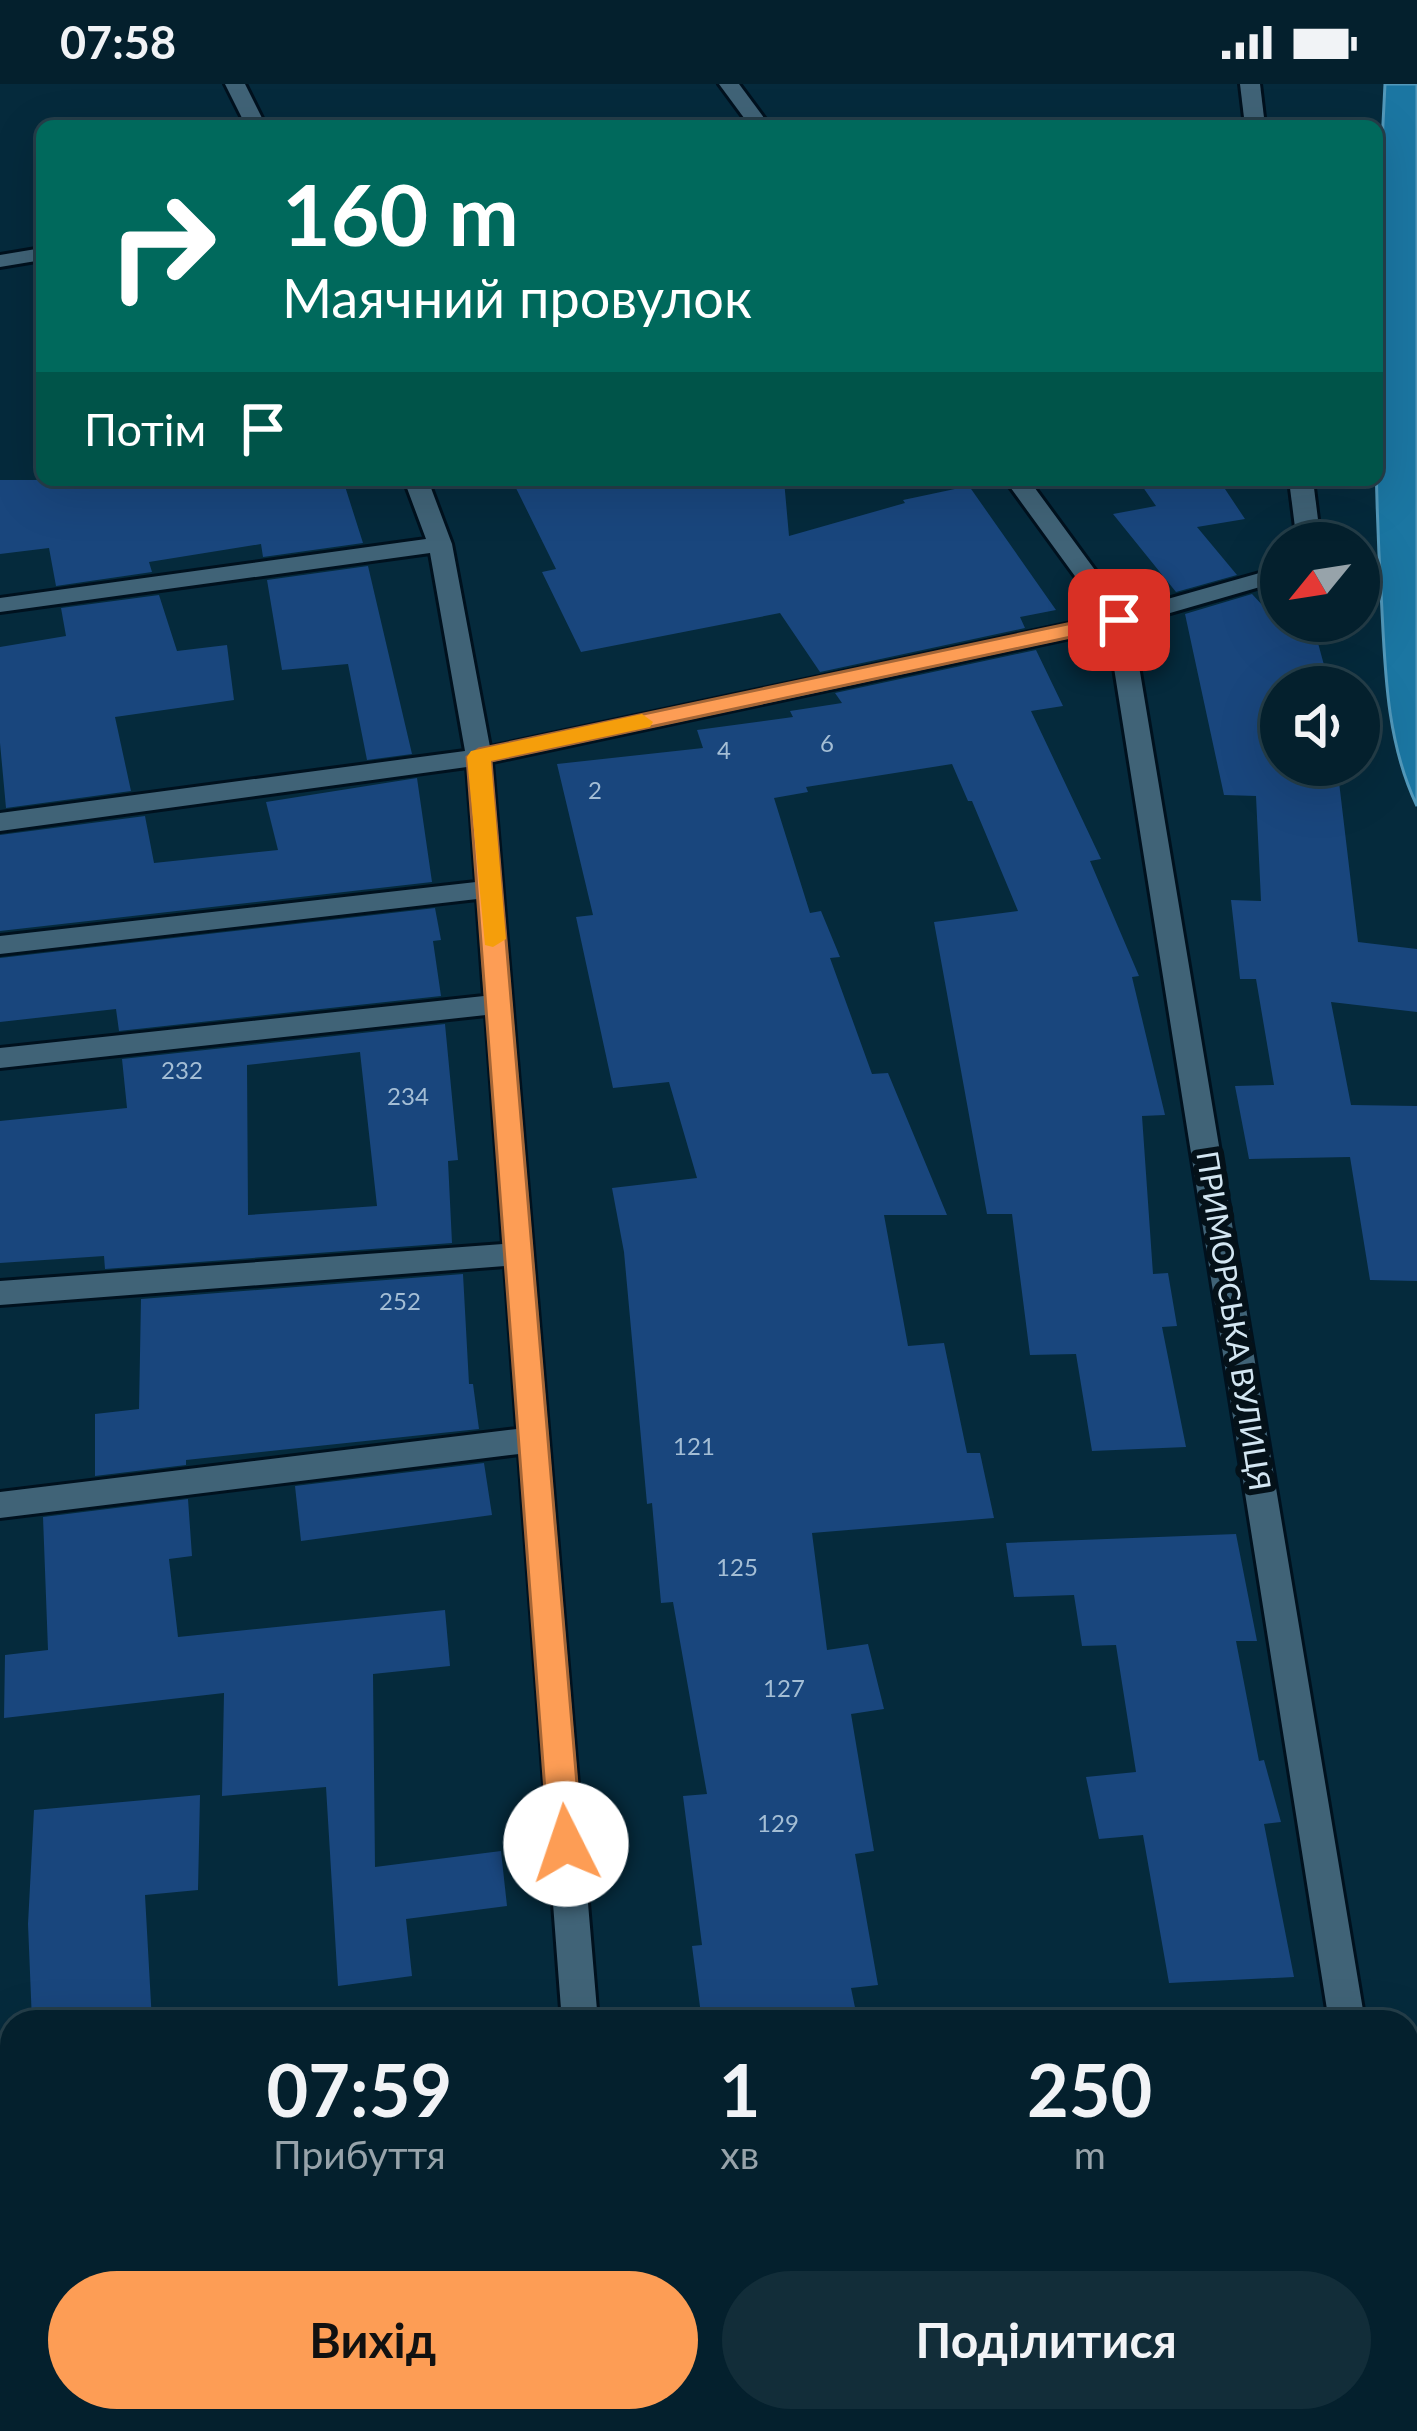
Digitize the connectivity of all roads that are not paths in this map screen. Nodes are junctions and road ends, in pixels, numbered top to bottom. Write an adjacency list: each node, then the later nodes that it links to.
1 (235, 84): 4 (street)
2 (729, 84): 5 (street)
3 (1250, 84): 6 (street)
4 (253, 120)
5 (756, 120)
6 (1254, 120)
7 (36, 255): 8 (street)
8 (0, 261)
9 (418, 486): 13 (street)
10 (1021, 486): 16 (street)
11 (1302, 486): 12 (street)
12 (1306, 522)
13 (440, 544): 15 (street); 17 (street)
14 (1260, 580): 16 (street)
15 (0, 604)
16 (1119, 620): 17 (street); 28 (street, ПРИМОРСЬКА ВУЛИЦЯ)
17 (479, 757): 18 (street); 19 (street)
18 (0, 822)
19 (490, 889): 20 (street); 21 (street)
20 (0, 945)
21 (499, 1004): 22 (street); 23 (street)
22 (0, 1058)
23 (519, 1254): 24 (street); 25 (street)
24 (0, 1293)
25 (534, 1440): 26 (street); 27 (street)
26 (0, 1505)
27 (579, 2010)
28 (1345, 2010)

